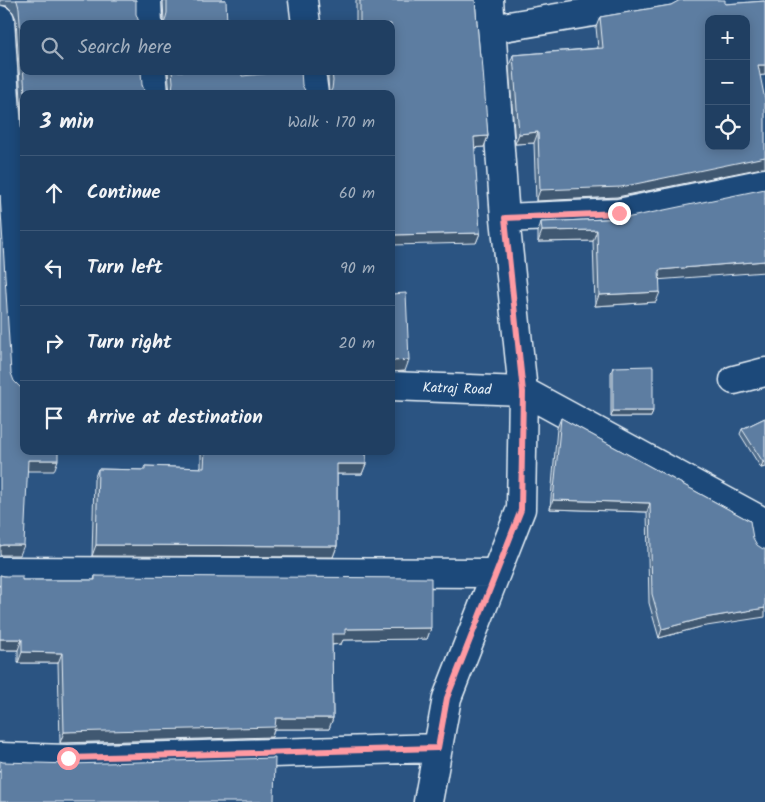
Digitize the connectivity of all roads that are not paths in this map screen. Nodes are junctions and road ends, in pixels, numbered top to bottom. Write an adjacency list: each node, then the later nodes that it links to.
1 (146, 0): 6 (street)
2 (303, 0): 7 (street)
3 (489, 0): 8 (street)
4 (666, 0): 8 (street)
5 (0, 20): 17 (street)
6 (148, 20)
7 (306, 20)
8 (491, 29): 14 (street)
9 (152, 75): 11 (street)
10 (312, 75): 12 (street)
11 (154, 90)
12 (313, 90)
13 (765, 183): 14 (street)
14 (505, 218): 19 (street)
15 (765, 372): 16 (street)
16 (734, 380)
17 (16, 383)
18 (395, 386): 19 (street, Katraj Road)
19 (523, 392): 20 (street); 22 (street)
20 (765, 544)
21 (0, 571): 22 (street)
22 (496, 573): 23 (street)
23 (438, 748): 24 (street); 25 (street)
24 (0, 757)
25 (428, 802)

